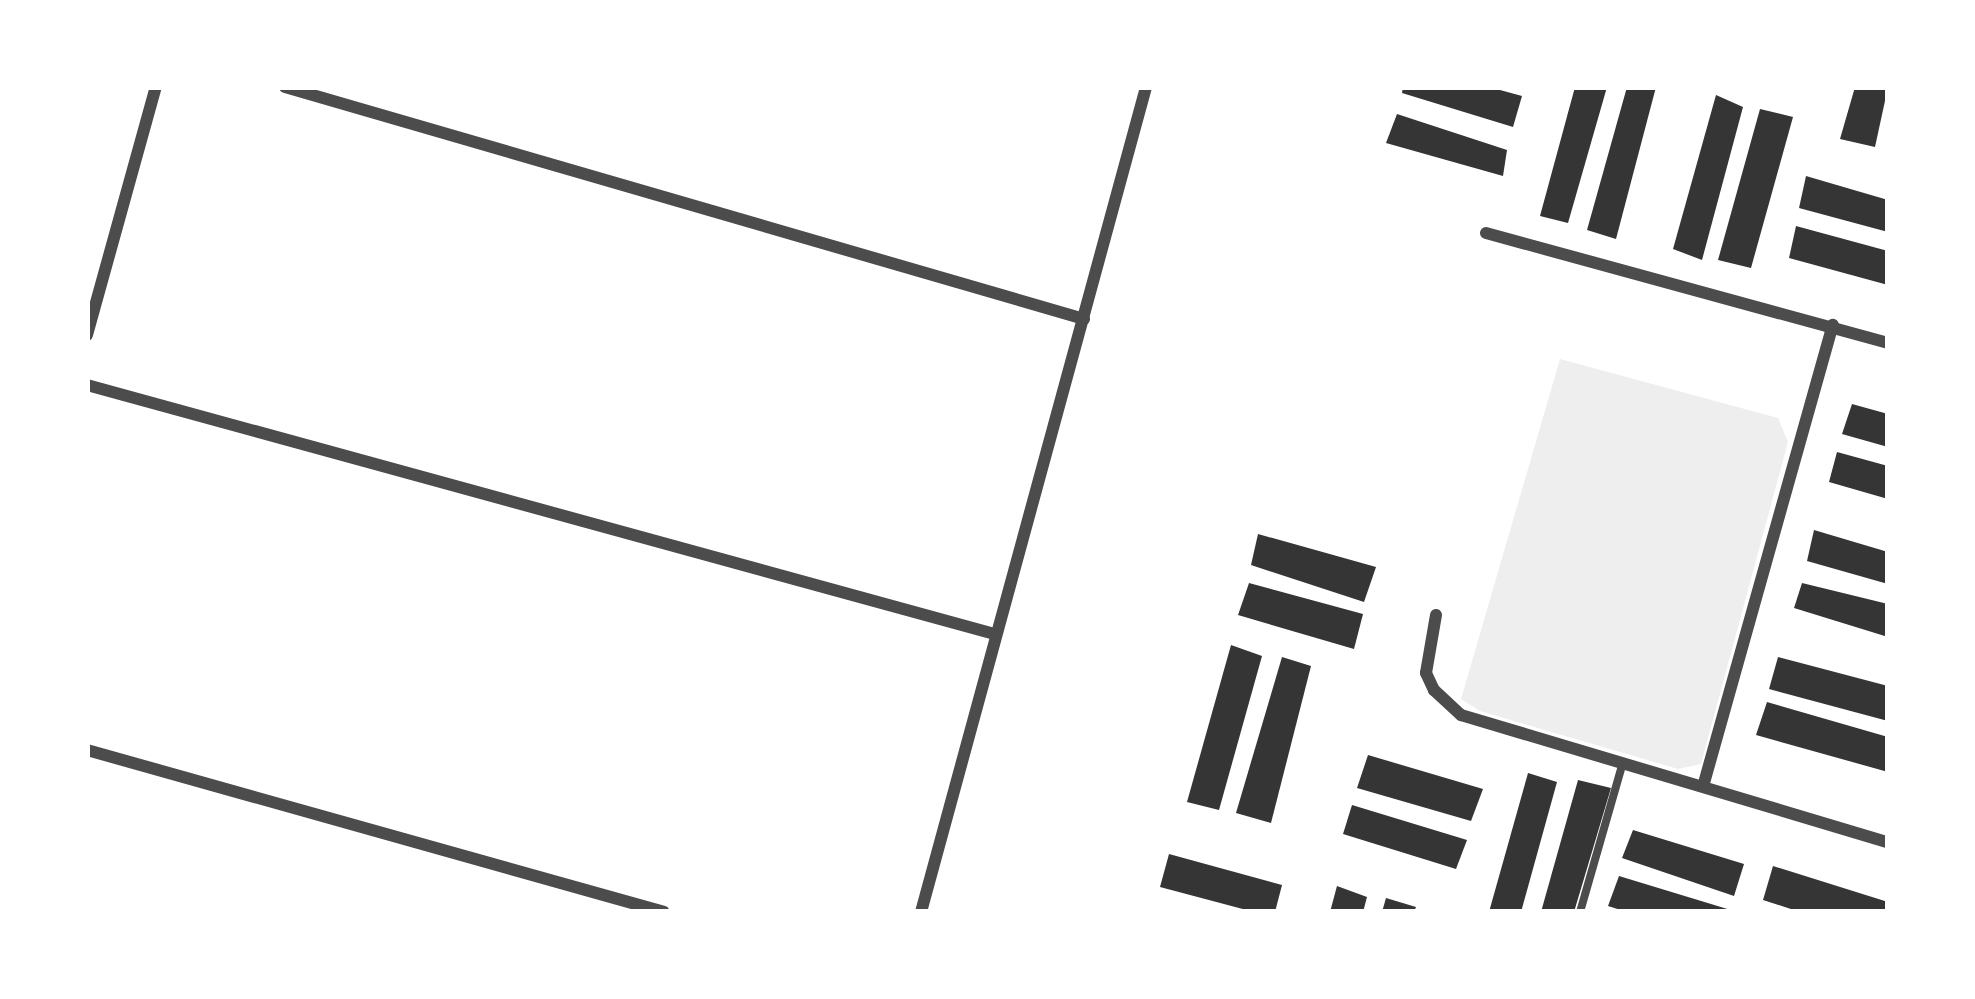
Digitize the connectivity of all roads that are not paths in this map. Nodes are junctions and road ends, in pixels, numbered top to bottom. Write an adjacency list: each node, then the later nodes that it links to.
1 (156, 87): 7 (street)
2 (285, 87): 5 (street)
3 (1146, 87): 5 (street)
4 (1486, 232): 6 (street)
5 (1084, 319): 11 (street)
6 (1833, 326): 8 (street); 14 (street)
7 (87, 335)
8 (1888, 343)
9 (87, 385): 11 (street)
10 (1436, 615): 13 (street)
11 (995, 634): 17 (street)
12 (87, 750): 16 (street)
13 (1624, 760): 14 (street); 18 (lane)
14 (1704, 783): 15 (street)
15 (1888, 842)
16 (664, 912)
17 (921, 912)
18 (1580, 912)

